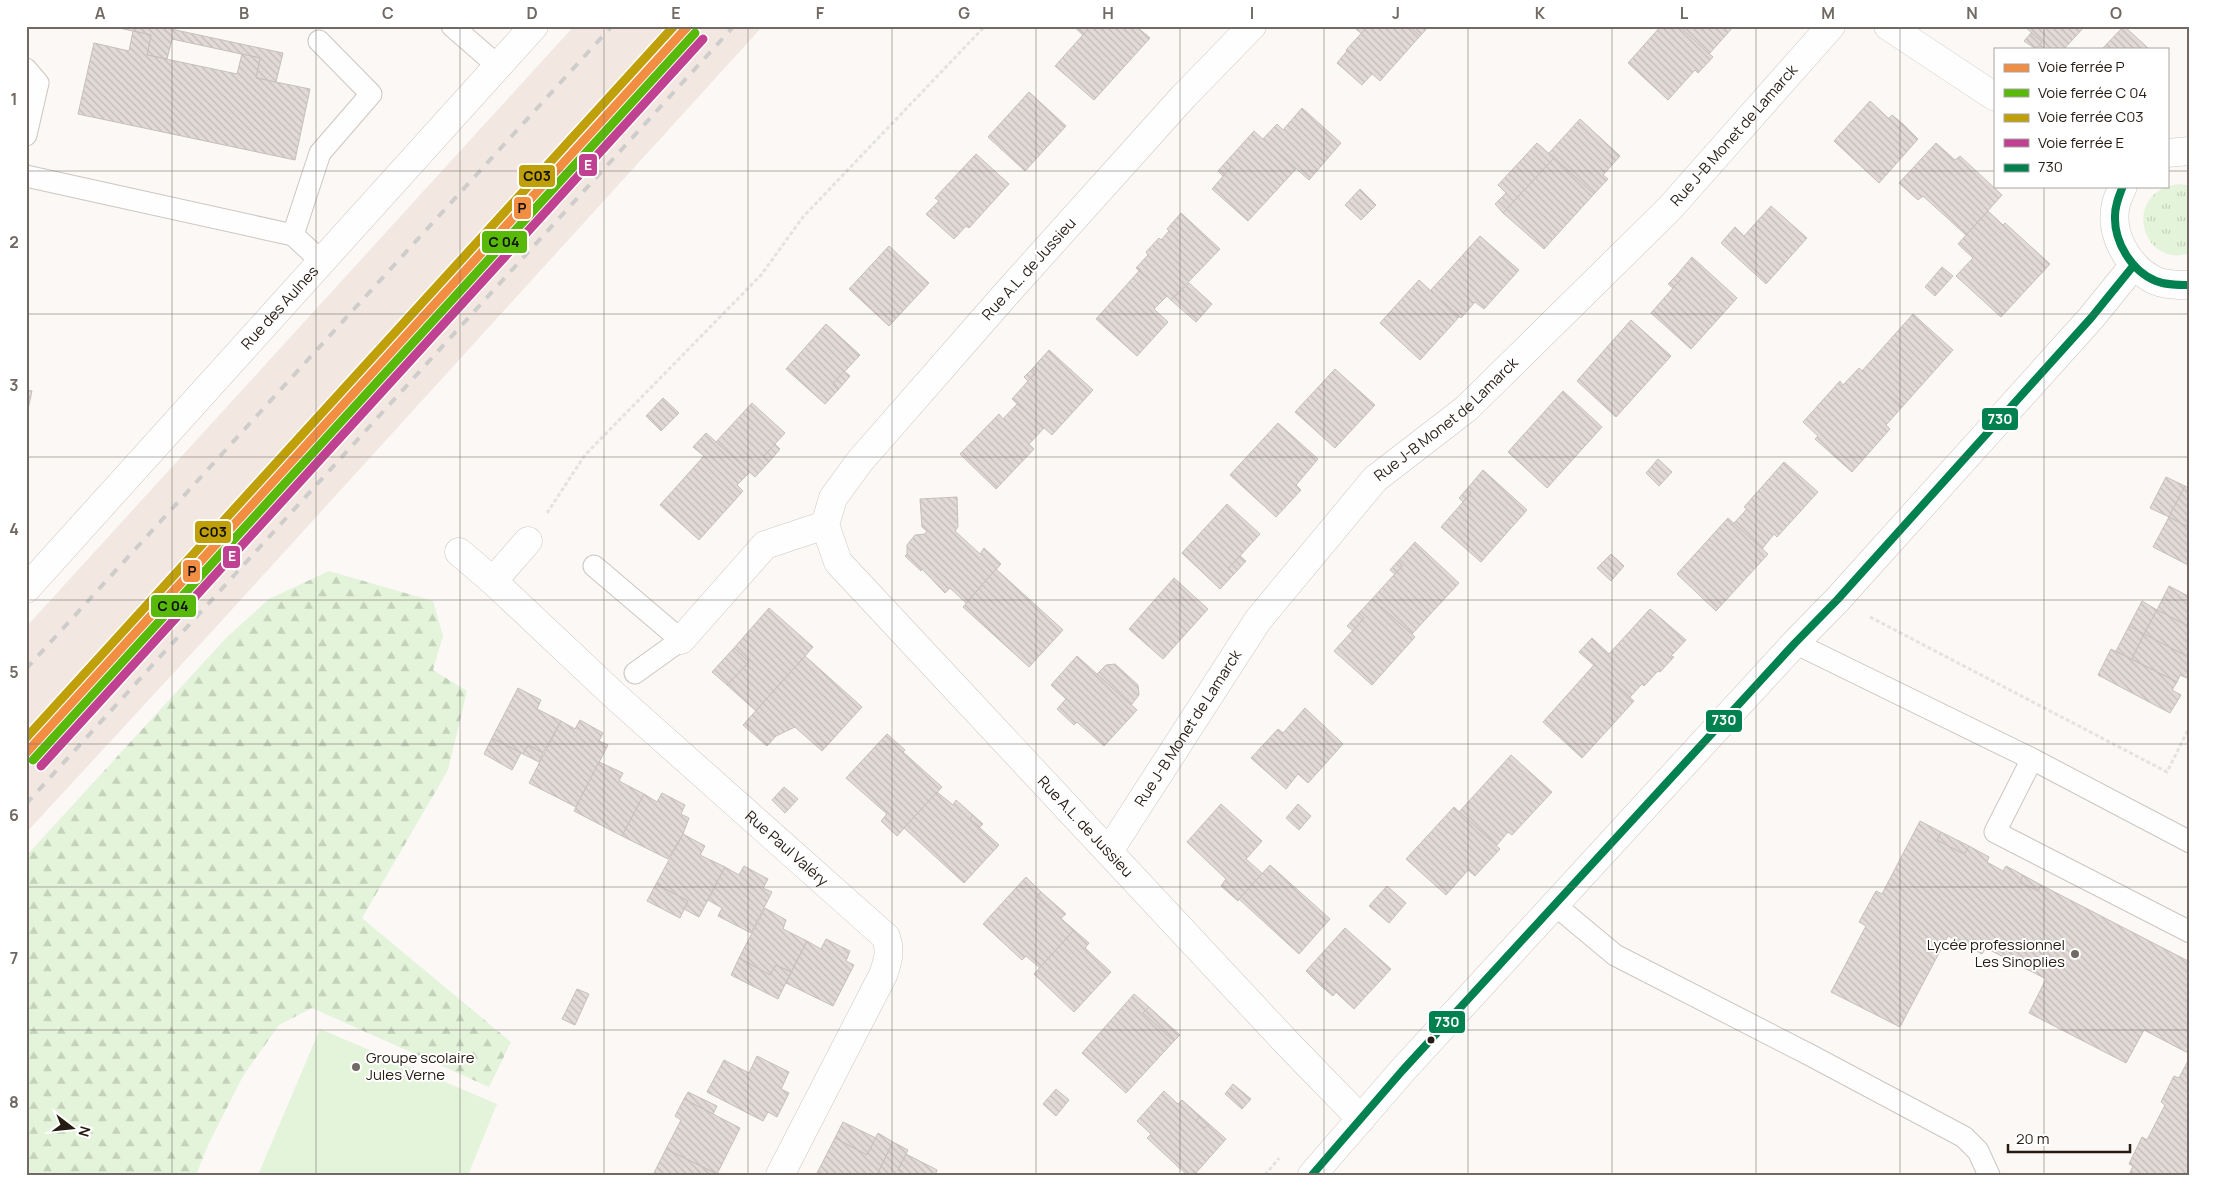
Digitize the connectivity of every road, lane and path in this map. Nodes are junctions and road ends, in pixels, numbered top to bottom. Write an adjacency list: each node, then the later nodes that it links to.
1 (452, 26): 8 (lane)
2 (534, 26): 8 (street, Rue des Aulnes)
3 (986, 26): 21 (path)
4 (1252, 26): 20 (street, Rue A.L. de Jussieu)
5 (1831, 26): 33 (street, Rue J-B Monet de Lamarck)
6 (1888, 26): 10 (street)
7 (319, 41): 16 (lane)
8 (498, 66): 17 (street, Rue des Aulnes)
9 (26, 69): 11 (lane)
10 (1994, 96)
11 (26, 135)
12 (2190, 151): 13 (street)
13 (2168, 152)
14 (26, 176): 16 (lane)
15 (2122, 188): 18 (street)
16 (293, 235): 17 (lane)
17 (321, 261): 25 (street, Rue des Aulnes)
18 (2134, 266): 19 (street); 26 (street)
19 (2190, 284)
20 (825, 525): 27 (street); 33 (street, Rue A.L. de Jussieu)
21 (528, 541): 24 (street)
22 (458, 552): 24 (street, Rue Paul Valéry)
23 (594, 566): 27 (lane)
24 (493, 581): 37 (street, Rue Paul Valéry)
25 (26, 589)
26 (1838, 599): 28 (street); 30 (path)
27 (681, 640): 29 (lane)
28 (1795, 643): 31 (lane); 34 (street)
29 (635, 673)
30 (2190, 726)
31 (2032, 759): 32 (lane); 35 (lane)
32 (2190, 842)
33 (1109, 851): 36 (street, Rue A.L. de Jussieu)
34 (1555, 906): 36 (street); 39 (lane)
35 (2190, 932)
36 (1360, 1119): 38 (street)
37 (780, 1175)
38 (1312, 1175)
39 (1989, 1175)

